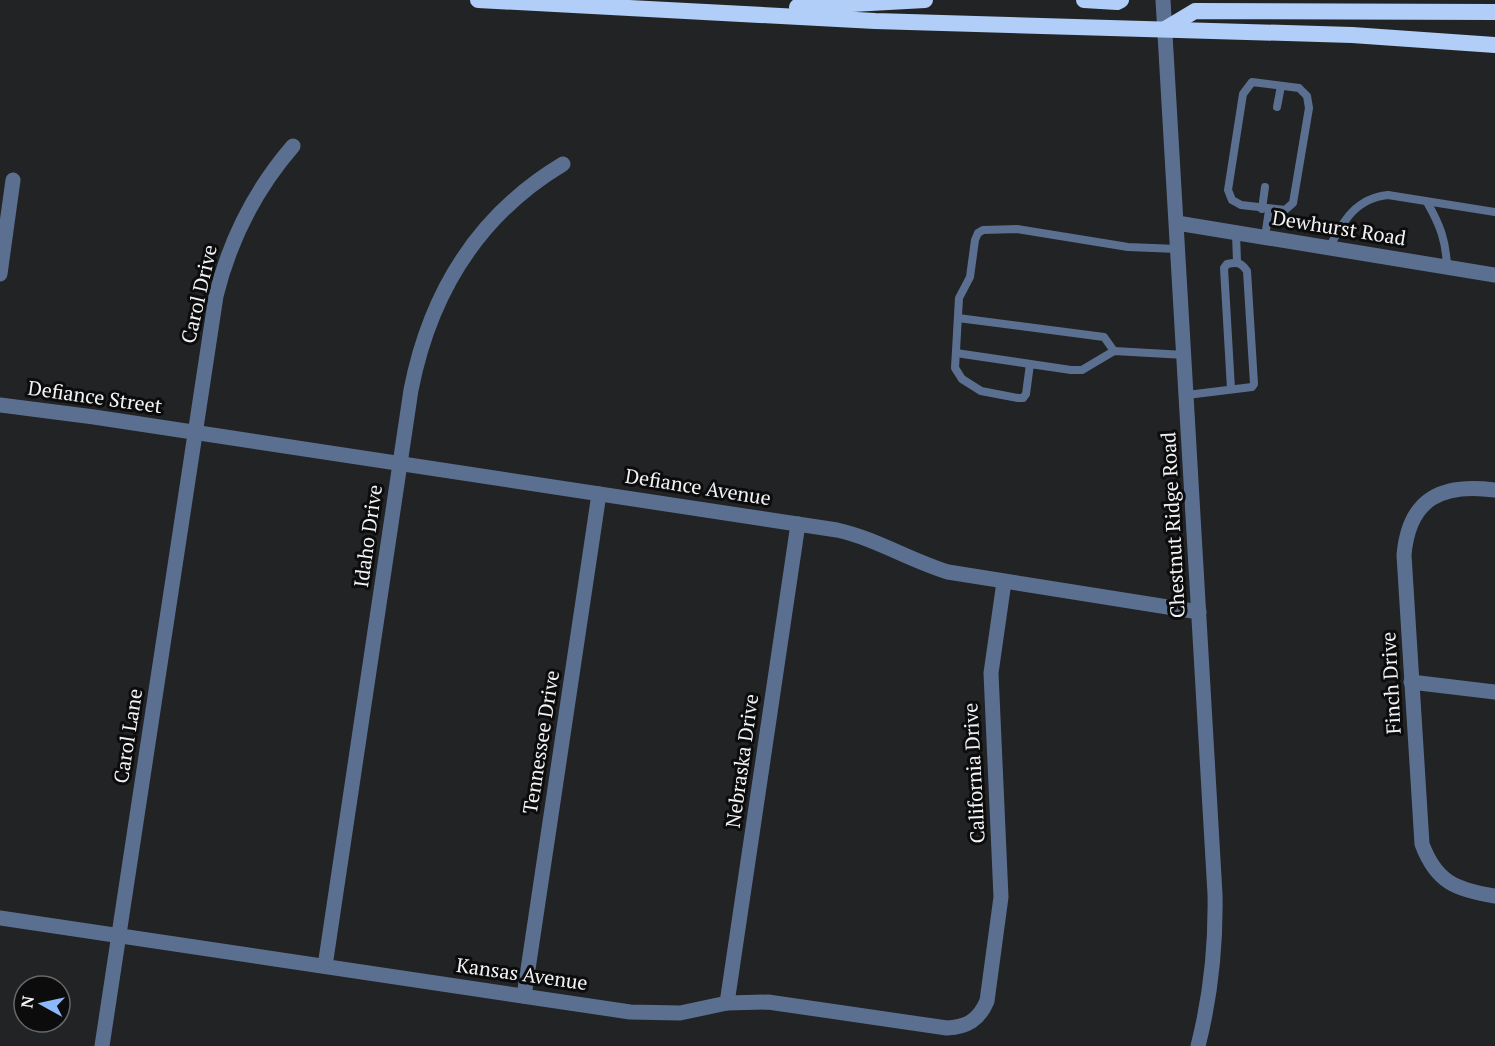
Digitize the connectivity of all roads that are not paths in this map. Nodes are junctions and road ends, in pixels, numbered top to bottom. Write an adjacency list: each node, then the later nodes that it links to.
1 (478, 0): 6 (highway)
2 (924, 0): 6 (highway)
3 (1084, 0): 4 (highway)
4 (1121, 0)
5 (1163, 0): 8 (street, Chestnut Ridge Road)
6 (695, 11): 8 (highway)
7 (1495, 12): 8 (highway)
8 (1165, 28): 9 (highway); 19 (street, Chestnut Ridge Road)
9 (1495, 45)
10 (1281, 86): 11 (lane); 17 (lane); 17 (lane)
11 (1277, 107)
12 (293, 146): 36 (street, Carol Drive)
13 (563, 164): 37 (street, Idaho Drive)
14 (13, 180): 26 (street)
15 (1265, 187): 17 (lane)
16 (1427, 202): 18 (lane); 22 (lane); 25 (lane)
17 (1266, 209): 21 (lane)
18 (1495, 212)
19 (1177, 223): 20 (street, Dewhurst Road); 23 (street, Chestnut Ridge Road)
20 (1236, 233): 21 (street, Dewhurst Road); 24 (lane)
21 (1265, 237): 22 (street, Dewhurst Road)
22 (1329, 248): 25 (street, Dewhurst Road)
23 (1178, 249): 28 (lane); 31 (street, Chestnut Ridge Road)
24 (1237, 262): 33 (lane); 33 (lane)
25 (1447, 267): 27 (street, Dewhurst Road)
26 (0, 274)
27 (1495, 275)
28 (958, 318): 29 (lane); 30 (lane)
29 (1114, 351): 31 (lane); 32 (lane)
30 (956, 352): 32 (lane); 32 (lane)
31 (1185, 355): 34 (street, Chestnut Ridge Road)
32 (1030, 364)
33 (1231, 389): 34 (lane)
34 (1187, 395): 42 (street, Chestnut Ridge Road)
35 (0, 405): 36 (street, Defiance Street)
36 (189, 431): 37 (street, Defiance Avenue); 47 (street, Carol Lane)
37 (400, 464): 39 (street, Defiance Avenue); 49 (street, Idaho Drive)
38 (1495, 489): 43 (street, Finch Drive)
39 (599, 494): 40 (street, Defiance Avenue); 50 (street, Tennessee Drive)
40 (798, 524): 41 (street, Defiance Avenue); 51 (street, Nebraska Drive)
41 (1004, 582): 42 (street, Defiance Avenue); 48 (street, California Drive)
42 (1199, 612): 53 (street, Chestnut Ridge Road)
43 (1412, 682): 44 (street); 45 (street, Finch Drive)
44 (1495, 693)
45 (1495, 896)
46 (0, 918): 47 (street, Kansas Avenue)
47 (119, 935): 49 (street, Kansas Avenue); 52 (street, Carol Lane)
48 (992, 962): 51 (street, Kansas Avenue)
49 (325, 966): 50 (street, Kansas Avenue)
50 (524, 996): 51 (street, Kansas Avenue)
51 (727, 1004)
52 (102, 1046)
53 (1198, 1046)

